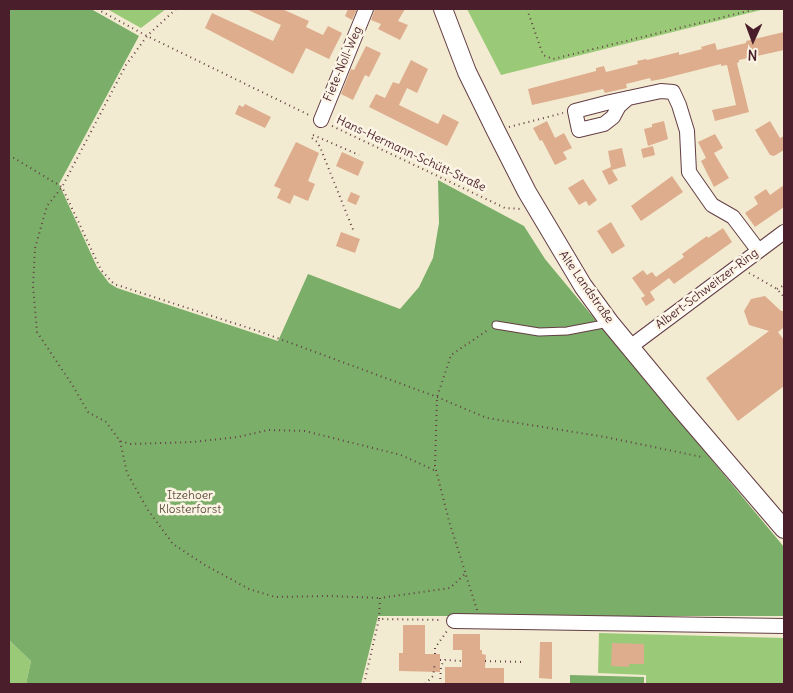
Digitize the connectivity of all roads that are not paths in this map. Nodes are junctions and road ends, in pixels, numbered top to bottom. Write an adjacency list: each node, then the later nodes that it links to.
1 (366, 9): 4 (street, Fiete-Noll-Weg)
2 (443, 9): 7 (street, Alte Landstraße)
3 (628, 98): 3 (street); 6 (street)
4 (320, 120)
5 (784, 232): 6 (street, Albert-Schweitzer-Ring)
6 (758, 250): 9 (street, Albert-Schweitzer-Ring)
7 (610, 323): 8 (lane); 9 (street, Alte Landstraße)
8 (496, 325)
9 (630, 347): 10 (street, Alte Landstraße)
10 (784, 529)
11 (454, 621): 12 (street)
12 (784, 626)

